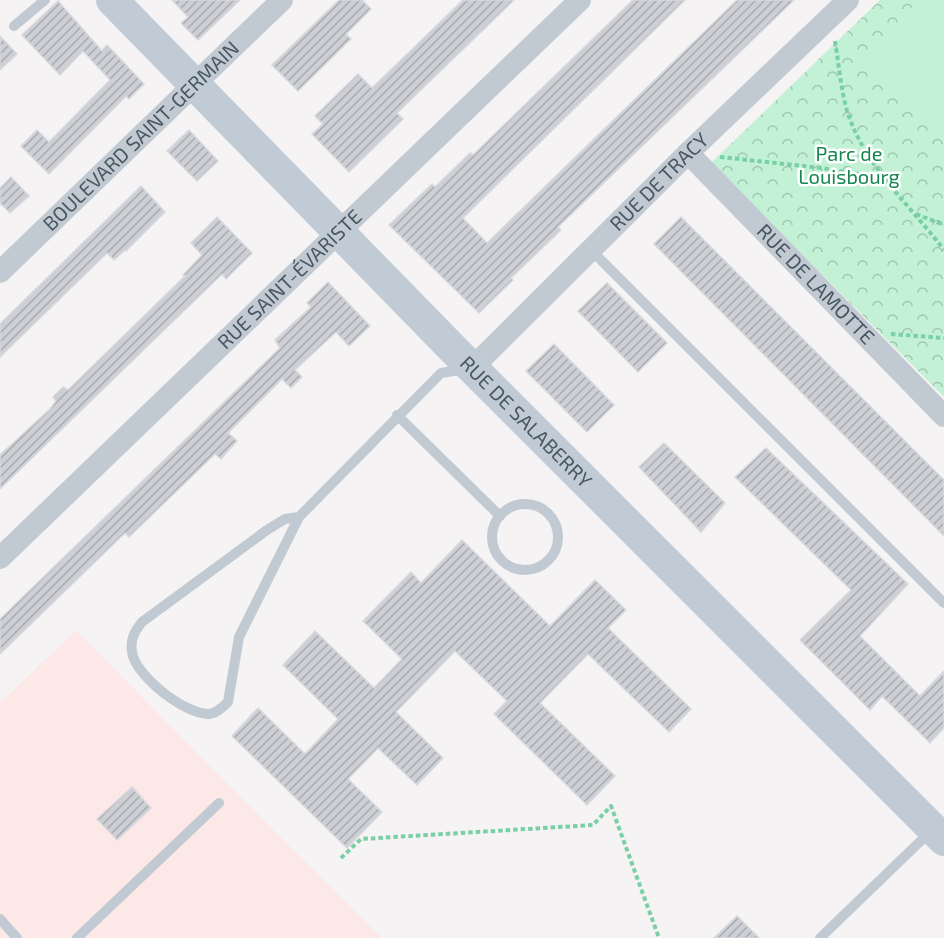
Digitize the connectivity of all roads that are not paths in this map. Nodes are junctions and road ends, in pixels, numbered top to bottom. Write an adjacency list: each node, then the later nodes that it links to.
1 (45, 0): 6 (lane)
2 (112, 0): 7 (main road, RUE DE SALABERRY)
3 (282, 0): 7 (street, BOULEVARD SAINT-GERMAIN)
4 (580, 0): 9 (street, RUE SAINT-ÉVARISTE)
5 (848, 0): 8 (street, RUE DE TRACY)
6 (14, 26)
7 (194, 86): 9 (main road, RUE DE SALABERRY); 11 (street, BOULEVARD SAINT-GERMAIN)
8 (688, 153): 10 (street, RUE DE TRACY); 14 (street, RUE DE LAMOTTE)
9 (338, 232): 12 (main road, RUE DE SALABERRY); 17 (street, RUE SAINT-ÉVARISTE)
10 (591, 250): 12 (street, RUE DE TRACY); 18 (lane)
11 (0, 272)
12 (472, 368): 13 (lane); 20 (main road, RUE DE SALABERRY)
13 (397, 415): 15 (lane); 16 (lane)
14 (944, 416)
15 (500, 516): 15 (lane)
16 (299, 517): 16 (lane)
17 (0, 558)
18 (944, 603)
19 (219, 803): 23 (lane)
20 (939, 834): 24 (lane)
21 (0, 919): 22 (lane)
22 (17, 938)
23 (77, 938)
24 (820, 938)

